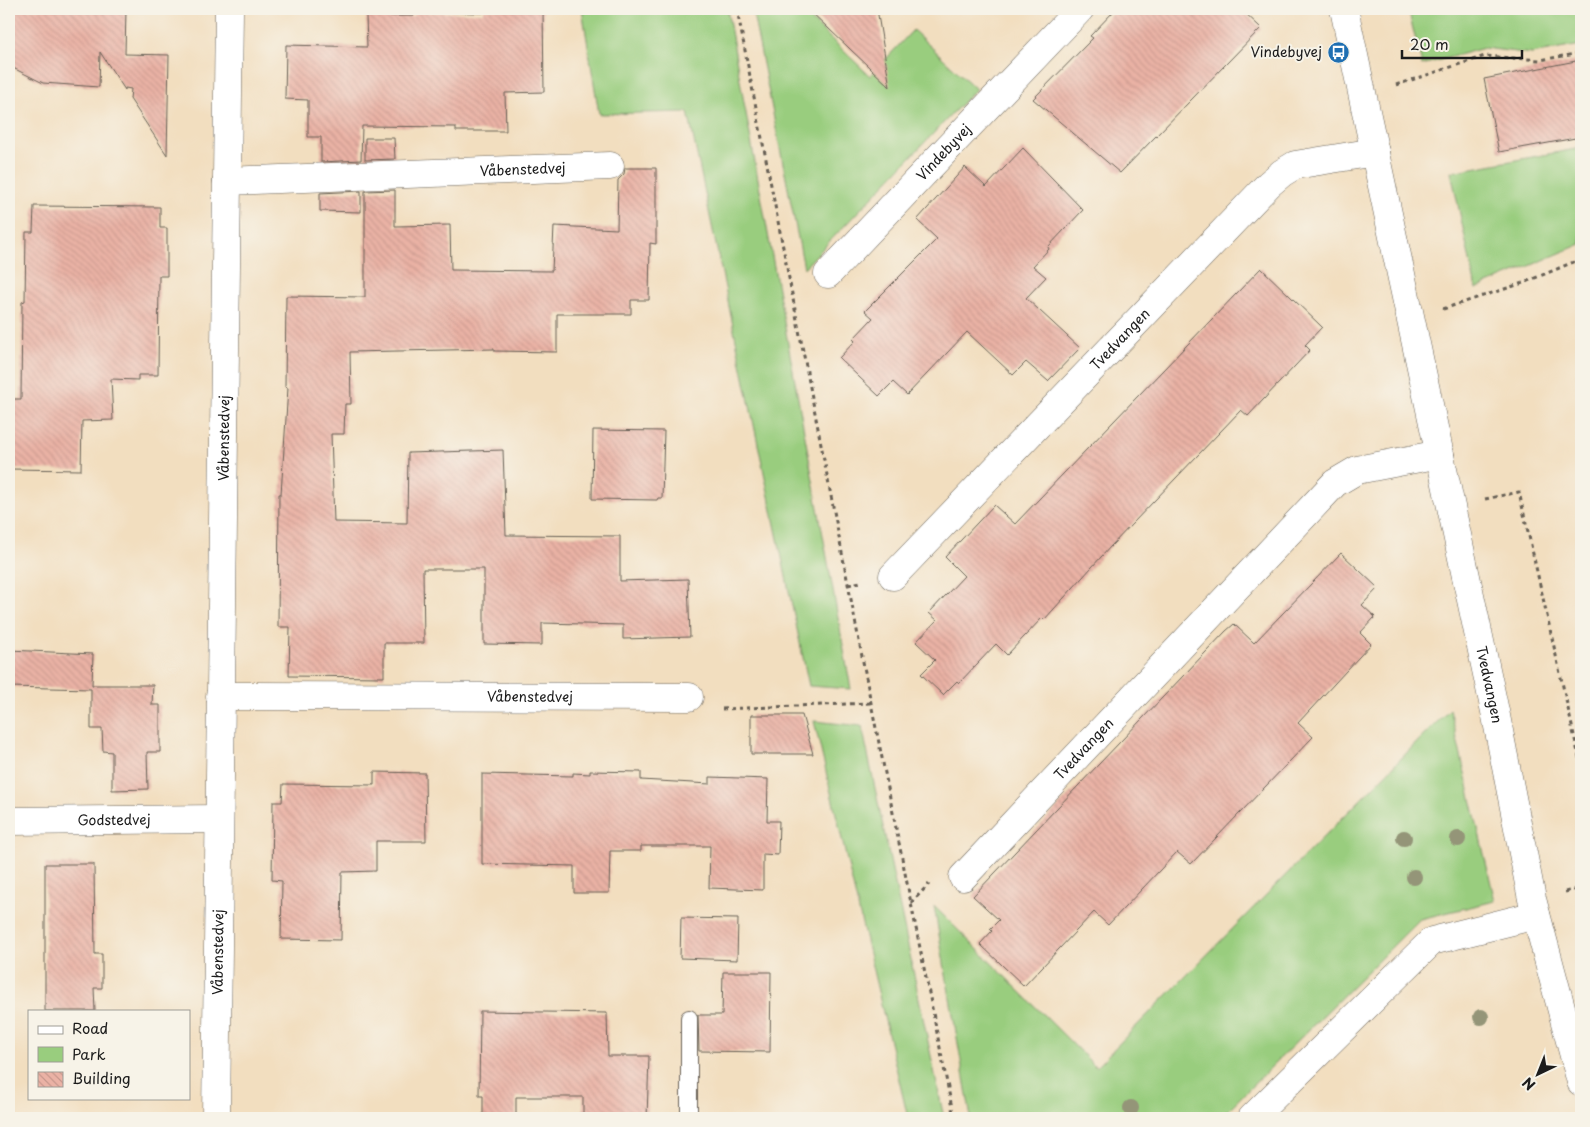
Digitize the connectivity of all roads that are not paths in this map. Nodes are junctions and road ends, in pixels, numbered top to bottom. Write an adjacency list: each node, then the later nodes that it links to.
1 (229, 9): 6 (street, Våbenstedvej)
2 (1080, 9): 7 (street, Vindebyvej)
3 (1344, 9): 4 (street, Tvedvangen)
4 (1374, 152): 8 (street, Tvedvangen); 9 (street, Tvedvangen)
5 (610, 166): 6 (street, Våbenstedvej)
6 (227, 181): 10 (street, Våbenstedvej)
7 (828, 274)
8 (1440, 454): 14 (street, Tvedvangen); 15 (street, Tvedvangen)
9 (893, 576)
10 (220, 696): 11 (street, Våbenstedvej); 12 (street, Våbenstedvej)
11 (689, 697)
12 (219, 819): 13 (street, Godstedvej); 19 (street, Våbenstedvej)
13 (9, 821)
14 (963, 877)
15 (1536, 915): 17 (street, Tvedvangen); 18 (street)
16 (689, 1018): 20 (lane)
17 (1581, 1077)
18 (1279, 1108): 21 (street)
19 (216, 1118)
20 (689, 1118)
21 (1252, 1118)

